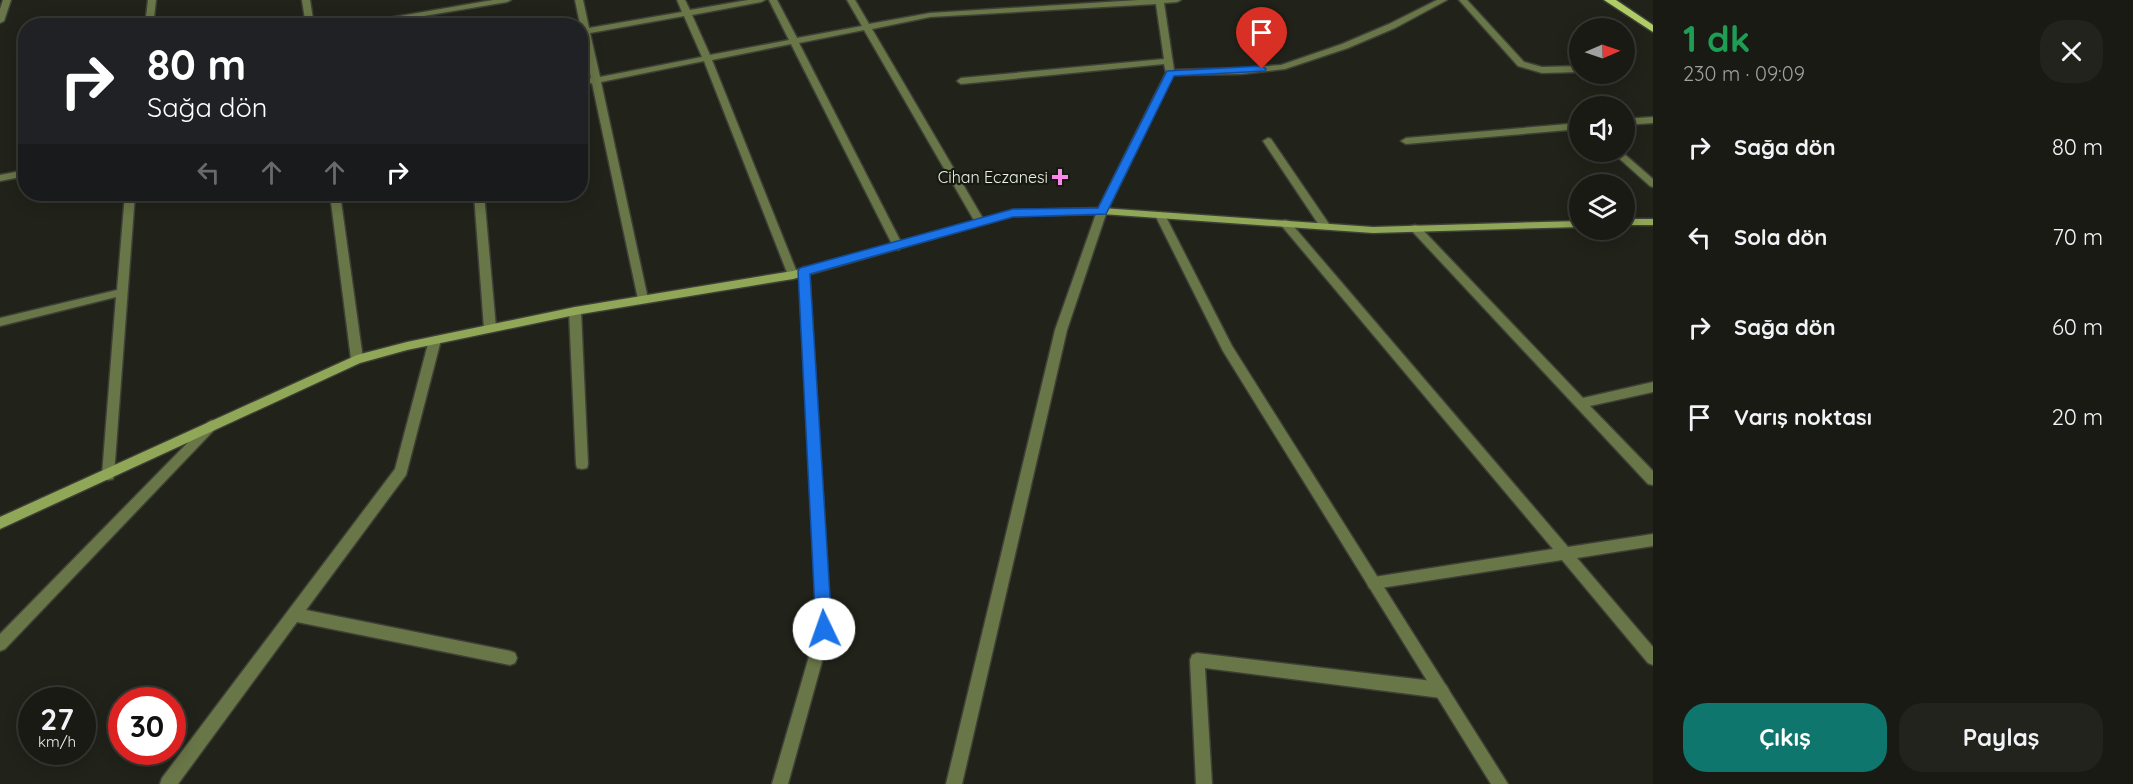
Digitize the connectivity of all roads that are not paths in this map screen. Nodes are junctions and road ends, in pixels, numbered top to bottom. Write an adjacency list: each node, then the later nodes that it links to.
1 (7, 0): 20 (street)
2 (152, 0): 16 (street)
3 (306, 0): 17 (street)
4 (507, 0): 18 (street)
5 (579, 0): 19 (street)
6 (681, 0): 15 (street)
7 (761, 0): 15 (street)
8 (773, 0): 24 (street)
9 (851, 0): 21 (street)
10 (1177, 0): 14 (street)
11 (1443, 0): 29 (street)
12 (1463, 0): 28 (street)
13 (1609, 0): 22 (main road)
14 (1160, 2): 21 (street); 27 (street)
15 (687, 13): 23 (street); 26 (street)
16 (150, 18)
17 (309, 18)
18 (396, 18)
19 (581, 18)
20 (0, 21)
21 (868, 27): 24 (street); 47 (street)
22 (1653, 29)
23 (588, 31)
24 (794, 41): 26 (street); 54 (street)
25 (588, 51): 30 (street)
26 (707, 58): 30 (street); 55 (street)
27 (1167, 60): 29 (street); 32 (street)
28 (1569, 69)
29 (1170, 73): 45 (street)
30 (597, 80): 31 (street); 57 (street)
31 (588, 81)
32 (961, 81)
33 (1653, 120): 34 (street)
34 (1635, 121)
35 (1569, 127): 37 (street)
36 (1268, 141): 52 (street)
37 (1406, 141)
38 (1628, 162): 41 (street)
39 (18, 175): 40 (street)
40 (0, 178)
41 (1653, 184)
42 (130, 201): 56 (street)
43 (335, 201): 62 (street)
44 (479, 201): 60 (street)
45 (1102, 211): 46 (main road); 47 (main road); 80 (street)
46 (1160, 215): 50 (main road); 72 (street)
47 (980, 222): 54 (main road)
48 (1635, 222): 49 (main road)
49 (1653, 222)
50 (1285, 223): 52 (main road); 71 (street)
51 (1569, 224): 53 (main road)
52 (1325, 226): 53 (main road)
53 (1415, 228): 64 (street)
54 (898, 246): 55 (main road)
55 (798, 273): 57 (main road); 79 (street)
56 (123, 292): 59 (street); 67 (street)
57 (643, 299): 58 (main road)
58 (575, 311): 60 (main road); 66 (street)
59 (0, 322)
60 (490, 328): 61 (main road)
61 (435, 340): 62 (main road); 73 (street)
62 (357, 359): 65 (main road)
63 (1653, 387): 64 (street)
64 (1580, 403): 68 (street)
65 (213, 424): 67 (main road); 74 (street)
66 (582, 464)
67 (108, 475): 69 (main road)
68 (1653, 480)
69 (0, 523)
70 (1653, 540): 71 (street)
71 (1566, 553): 72 (street); 76 (street)
72 (1374, 583): 77 (street)
73 (295, 615): 75 (street); 78 (street)
74 (0, 644)
75 (510, 658)
76 (1653, 658)
77 (1441, 690): 81 (street); 82 (street)
78 (168, 784)
79 (780, 784)
80 (954, 784)
81 (1204, 784)
82 (1500, 784)

